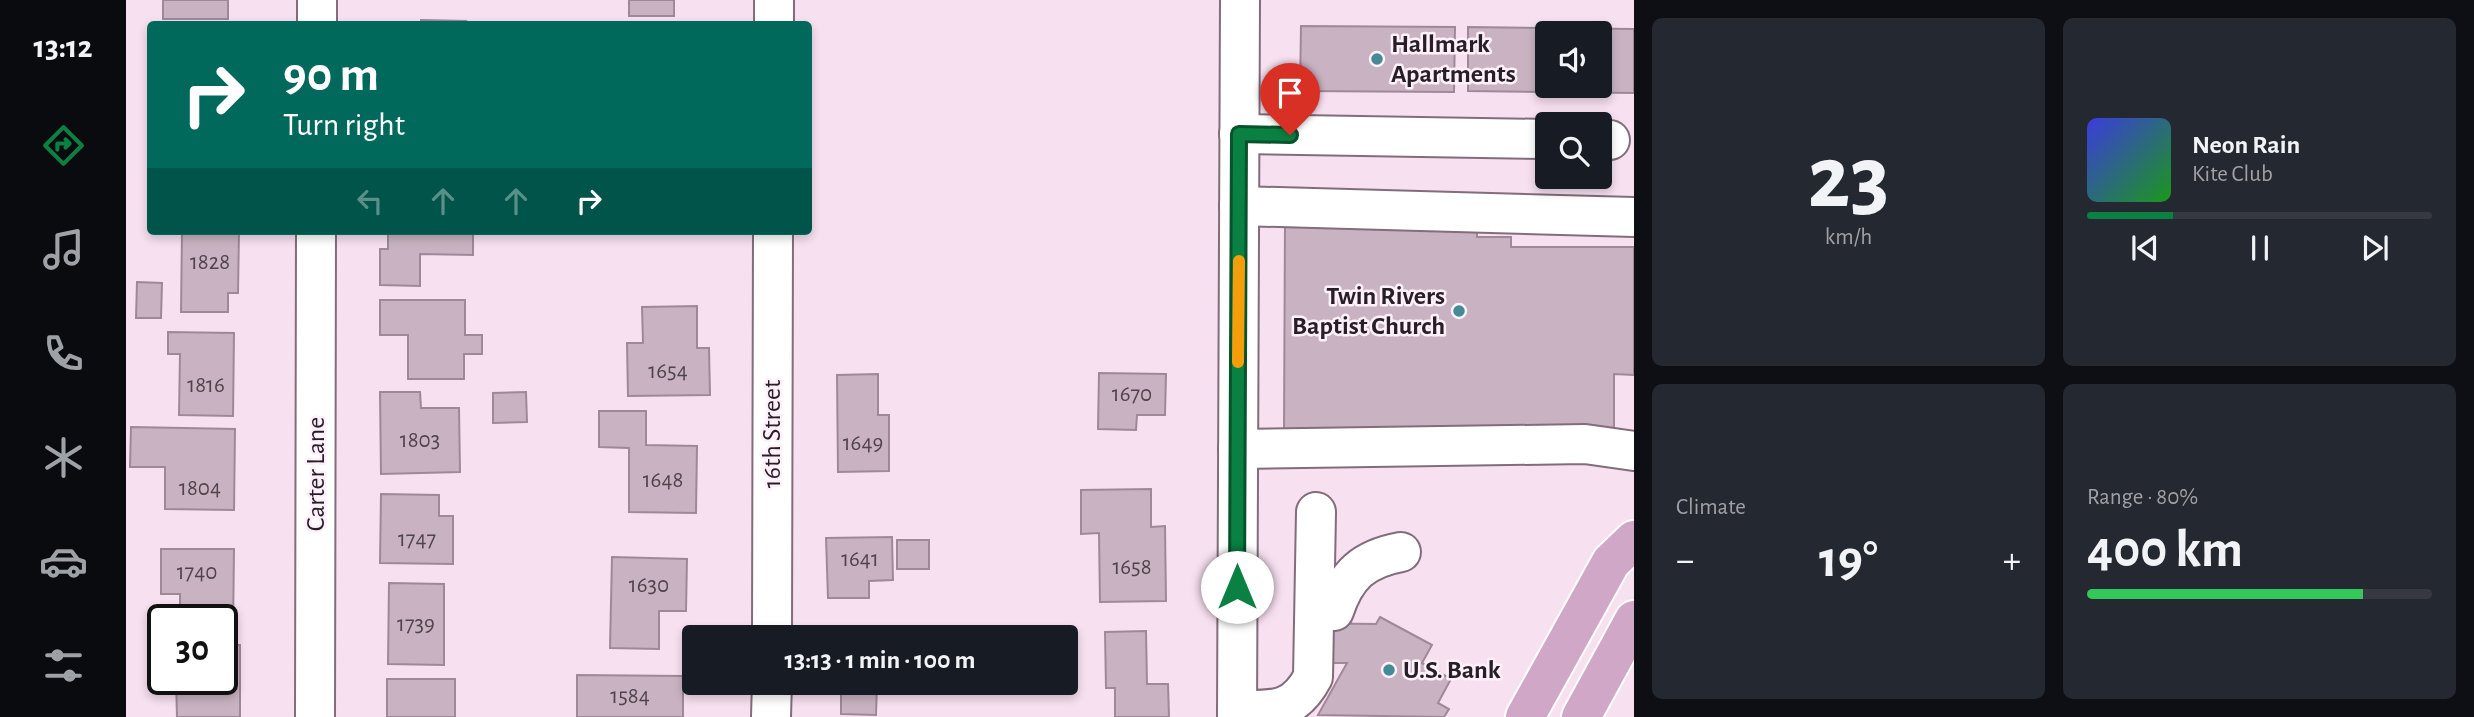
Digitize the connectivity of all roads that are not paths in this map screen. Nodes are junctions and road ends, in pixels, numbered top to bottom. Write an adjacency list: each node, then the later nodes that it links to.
1 (317, 0): 4 (street)
2 (774, 0): 5 (street)
3 (1240, 0): 6 (street)
4 (317, 21)
5 (774, 21)
6 (1239, 134): 7 (street); 8 (street)
7 (1535, 139)
8 (1239, 206): 9 (street); 12 (street)
9 (1634, 217)
10 (316, 235): 21 (street, Carter Lane)
11 (773, 235): 18 (street, 16th Street)
12 (1238, 449): 13 (street); 20 (street)
13 (1634, 451)
14 (1634, 540): 23 (main road)
15 (1401, 552): 16 (street)
16 (1334, 611): 20 (street); 20 (street)
17 (1634, 620): 24 (main road)
18 (772, 625)
19 (772, 695): 22 (street)
20 (1259, 713)
21 (315, 717)
22 (771, 717)
23 (1525, 717)
24 (1581, 717)

